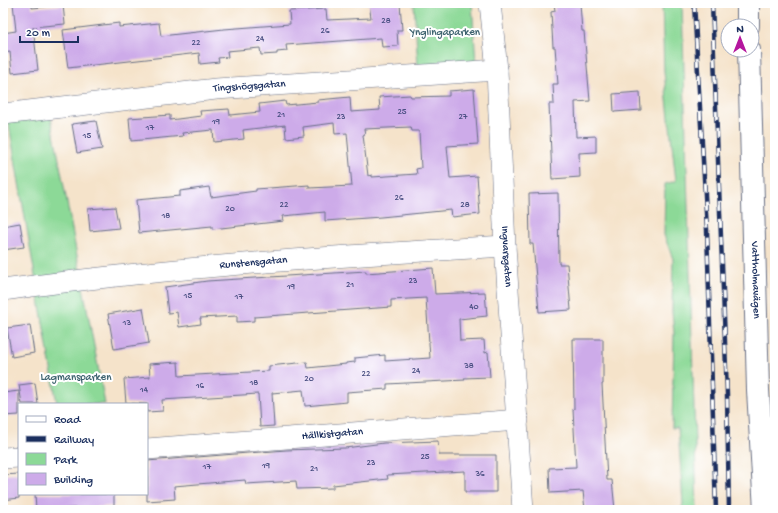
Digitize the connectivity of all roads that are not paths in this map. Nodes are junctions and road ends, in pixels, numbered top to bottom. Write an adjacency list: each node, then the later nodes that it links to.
1 (490, 3): 5 (street, Ingvarsgatan)
2 (748, 3): 3 (main road)
3 (748, 18)
4 (749, 58): 14 (main road, Vattholmavägen)
5 (497, 70): 6 (street, Tingshögsgatan); 7 (street, Ingvarsgatan)
6 (3, 114)
7 (505, 246): 8 (street, Runstensgatan); 9 (street, Ingvarsgatan)
8 (3, 290)
9 (518, 420): 10 (street, Hällkistgatan); 13 (street, Ingvarsgatan)
10 (148, 449)
11 (18, 457): 12 (street)
12 (3, 458)
13 (523, 510)
14 (766, 510)

